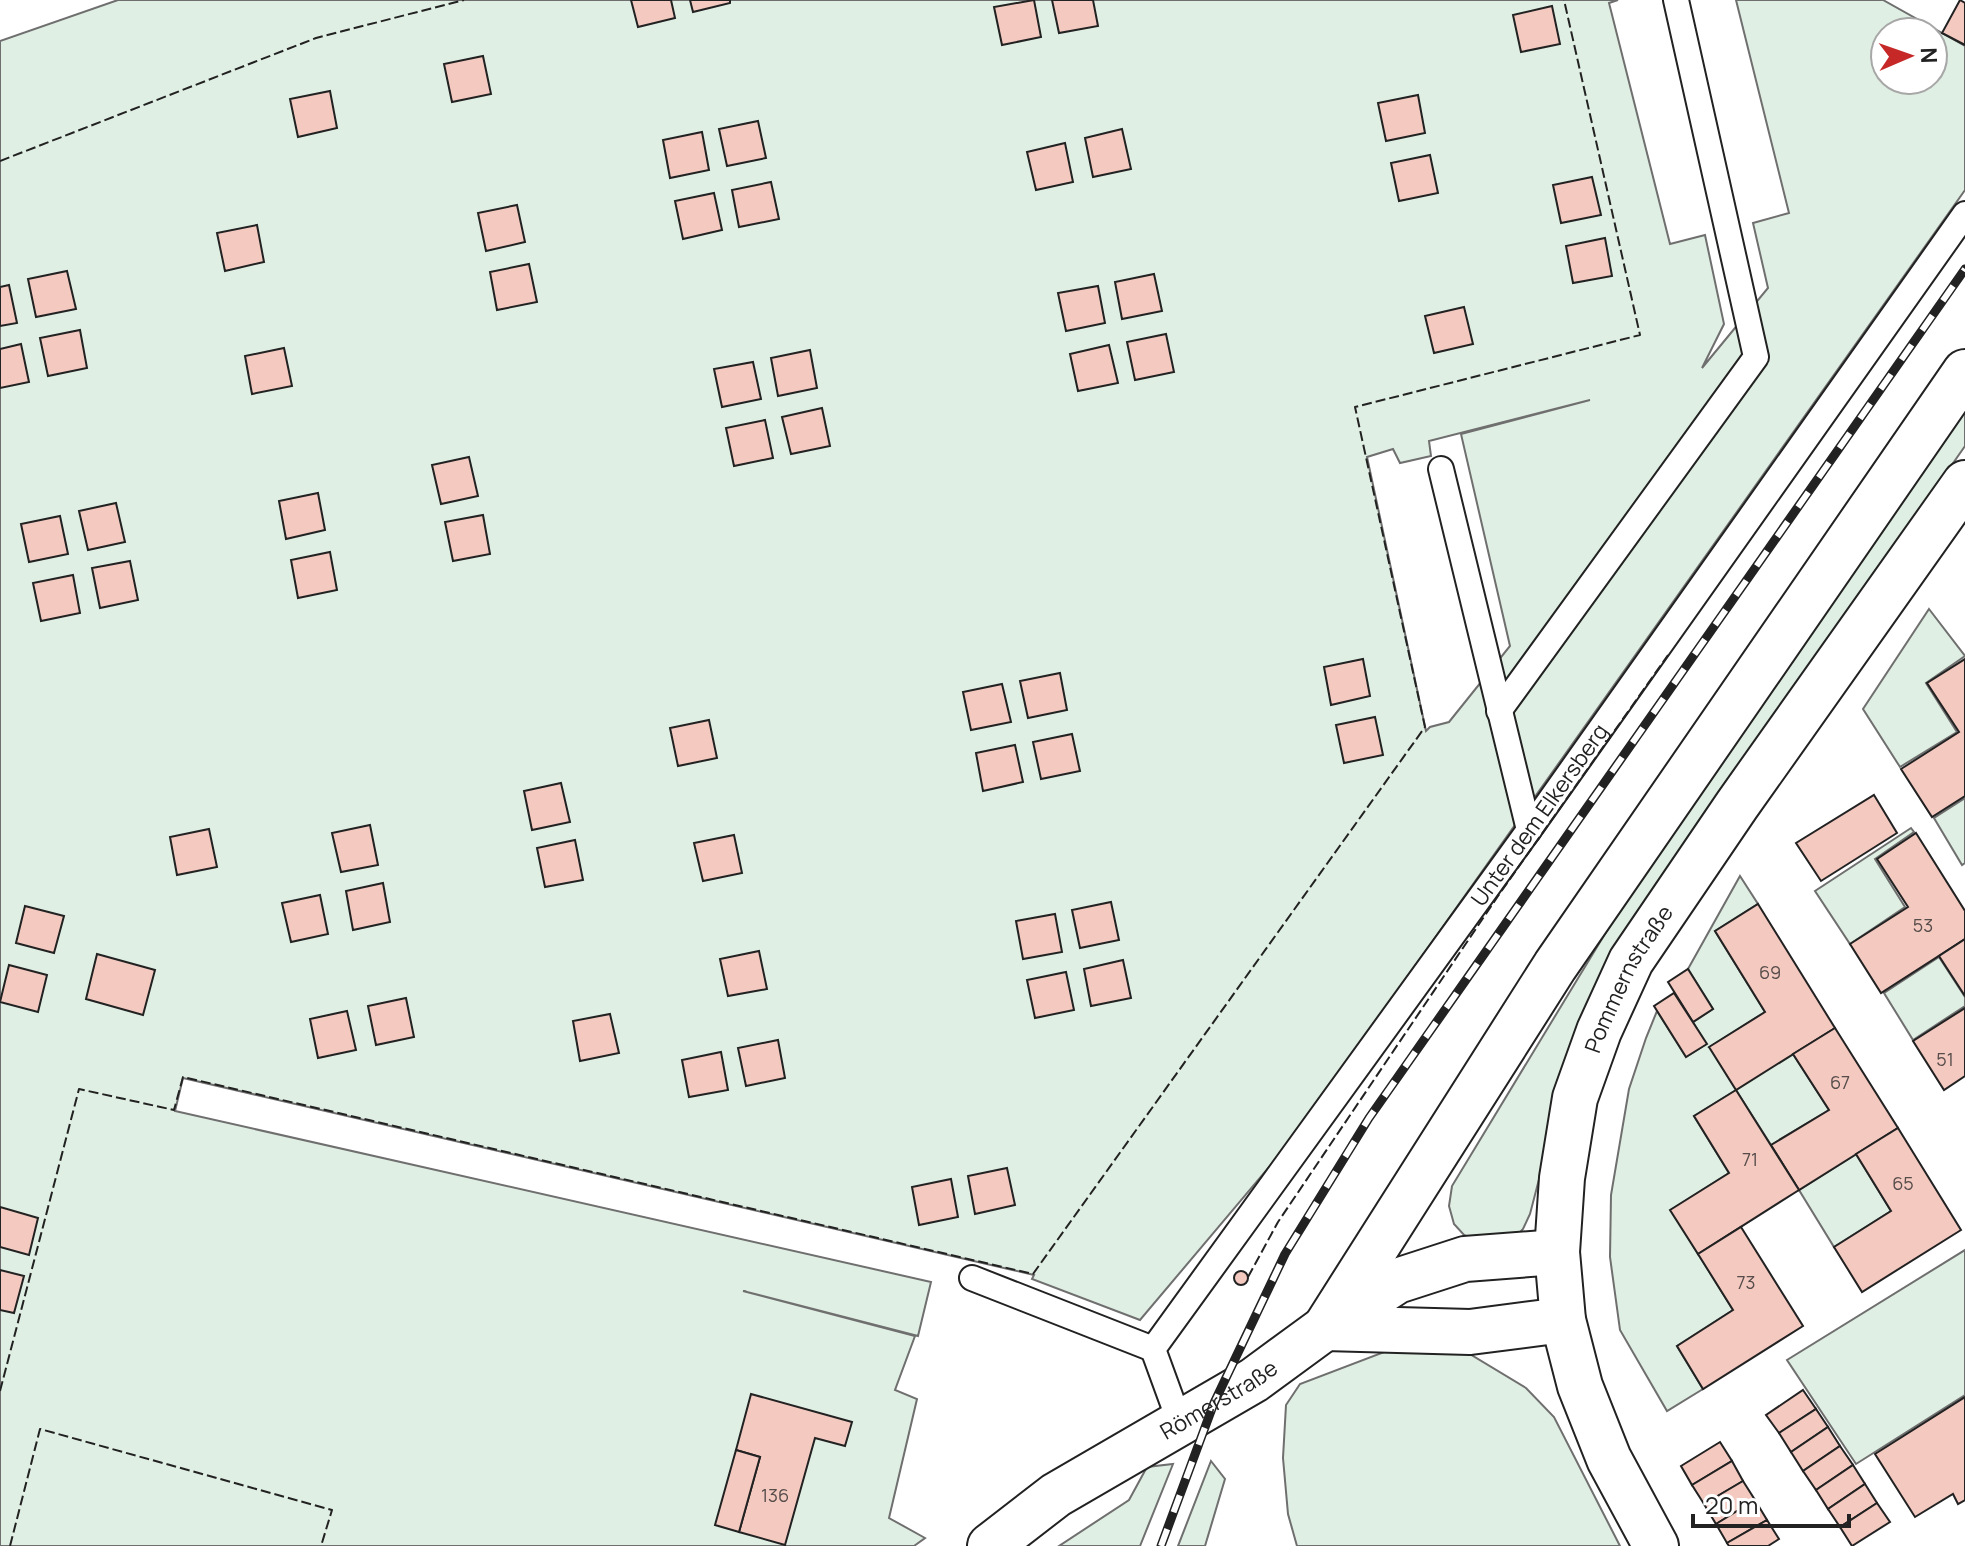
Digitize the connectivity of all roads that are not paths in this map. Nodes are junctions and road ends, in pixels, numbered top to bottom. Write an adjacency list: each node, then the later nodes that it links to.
1 (1676, 0): 6 (lane)
2 (1965, 214): 7 (lane, Unter dem Elkersberg)
3 (1965, 372): 11 (street)
4 (1441, 469): 6 (lane)
5 (1965, 483): 8 (street, Pommernstraße)
6 (1499, 711): 7 (lane)
7 (1529, 830): 12 (lane, Unter dem Elkersberg)
8 (1557, 1252): 10 (street, Pommernstraße); 11 (street, Römerstraße)
9 (972, 1278): 12 (lane)
10 (1563, 1320): 11 (street); 15 (street, Pommernstraße)
11 (1325, 1328): 13 (street, Römerstraße)
12 (1153, 1349): 13 (lane)
13 (1180, 1423): 14 (street, Römerstraße)
14 (990, 1546)
15 (1656, 1546)

